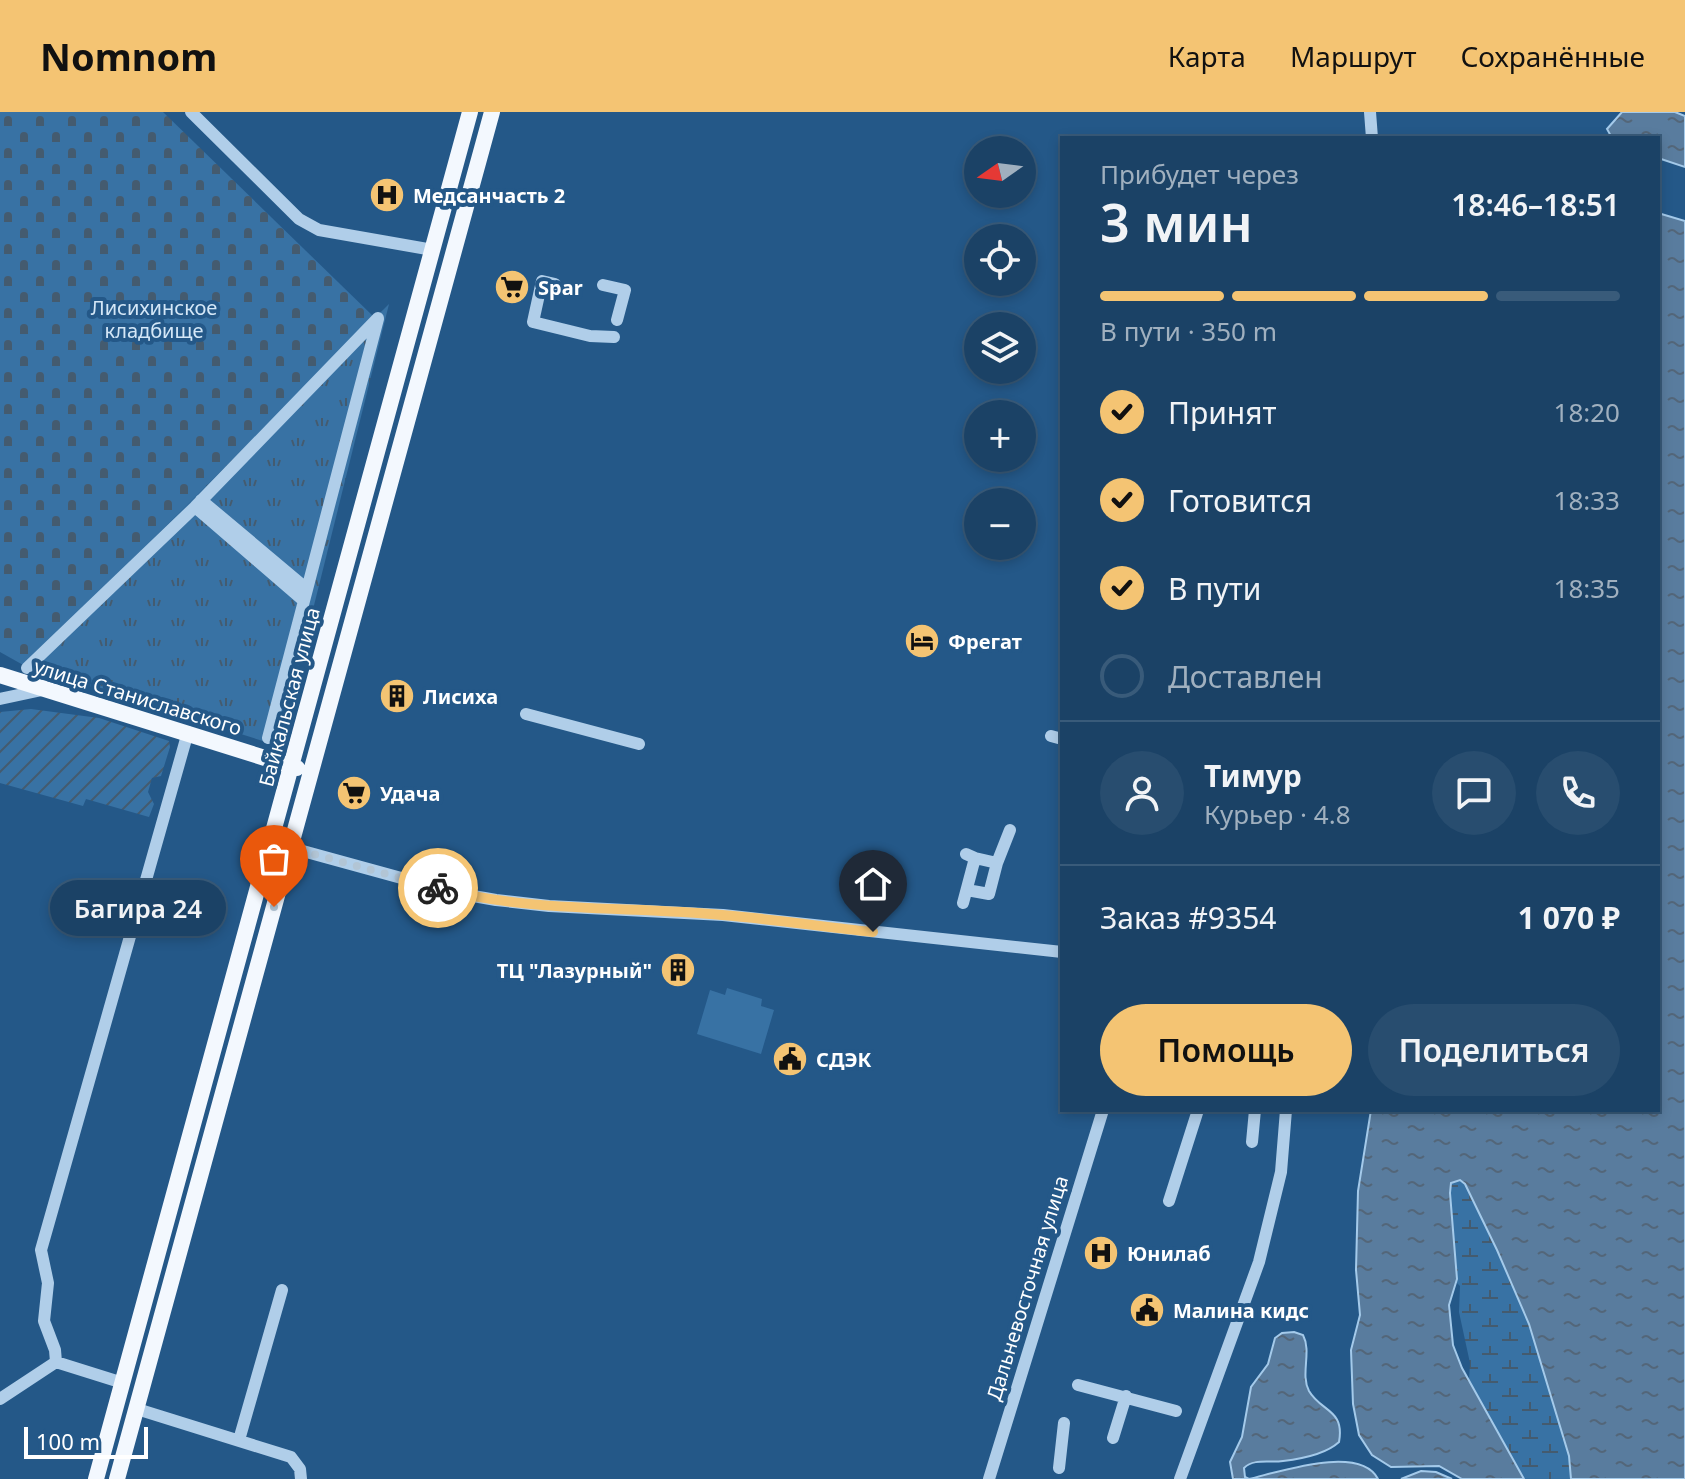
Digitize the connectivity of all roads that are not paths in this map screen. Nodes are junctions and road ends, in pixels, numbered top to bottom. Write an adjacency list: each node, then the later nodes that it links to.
1 (191, 112): 6 (street)
2 (470, 112): 6 (main road, Байкальская улица)
3 (492, 112): 22 (main road, Байкальская улица)
4 (1370, 112): 5 (street)
5 (1372, 136)
6 (433, 250): 21 (main road, Байкальская улица)
7 (555, 284): 10 (street)
8 (603, 285): 9 (street)
9 (617, 320)
10 (614, 337)
11 (198, 504): 12 (street); 12 (street); 13 (street)
12 (305, 595): 19 (street)
13 (27, 668)
14 (0, 675): 15 (main road, улица Станиславского)
15 (42, 690): 16 (street); 18 (main road, улица Станиславского)
16 (0, 699)
17 (526, 714): 20 (street)
18 (188, 732): 21 (main road, улица Станиславского); 37 (street)
19 (268, 738)
20 (639, 744)
21 (290, 766): 22 (main road, улица Станиславского); 24 (main road, Байкальская улица)
22 (310, 771): 25 (main road, Байкальская улица)
23 (1010, 830): 26 (street)
24 (270, 842): 25 (street); 38 (main road, Байкальская улица)
25 (291, 848): 29 (street); 42 (main road, Байкальская улица)
26 (997, 863): 27 (street); 27 (street)
27 (967, 890): 28 (street)
28 (963, 903)
29 (1060, 952)
30 (1102, 1112): 51 (street, Дальневосточная улица)
31 (1197, 1112): 35 (street)
32 (1255, 1112): 34 (street)
33 (1286, 1112): 52 (street)
34 (1252, 1142)
35 (1169, 1201)
36 (282, 1290): 46 (street)
37 (56, 1362): 38 (street); 41 (street)
38 (123, 1383): 48 (main road, Байкальская улица)
39 (1078, 1385): 40 (street)
40 (1126, 1397): 43 (street); 45 (street)
41 (0, 1399)
42 (137, 1409): 46 (street); 49 (main road, Байкальская улица)
43 (1176, 1411)
44 (1064, 1423): 47 (street)
45 (1113, 1438)
46 (239, 1440): 50 (street)
47 (1059, 1468)
48 (96, 1479)
49 (117, 1479)
50 (301, 1479)
51 (989, 1479)
52 (1180, 1479)

